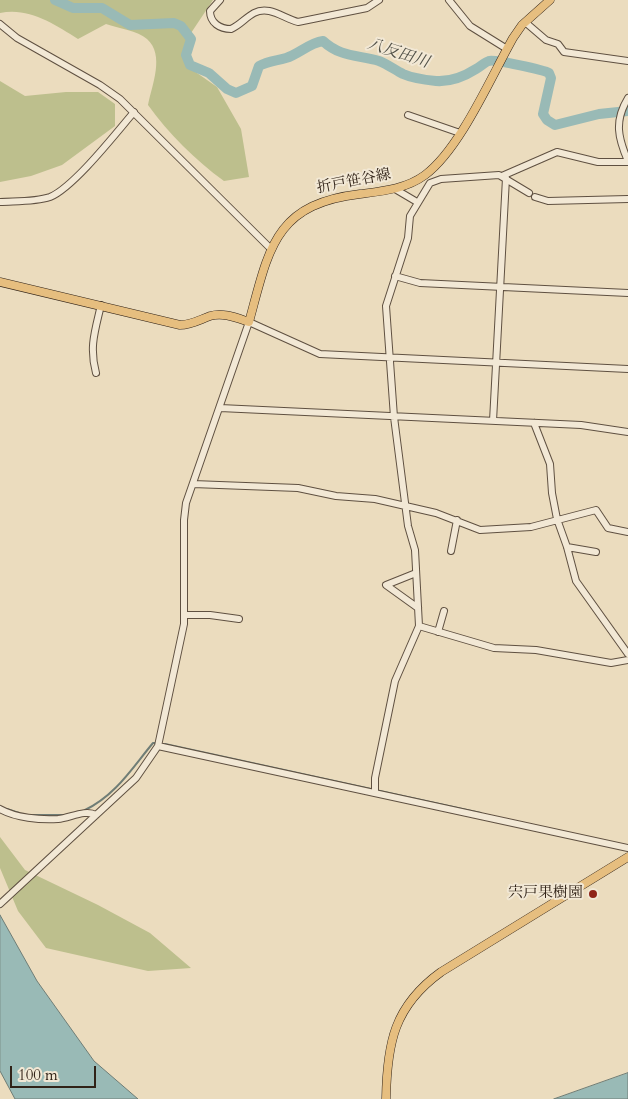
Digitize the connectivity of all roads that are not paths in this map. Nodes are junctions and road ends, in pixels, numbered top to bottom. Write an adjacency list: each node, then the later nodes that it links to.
1 (220, 0): 2 (street)
2 (379, 0)
3 (449, 0): 7 (street)
4 (550, 0): 5 (main road, 折戸笹谷線)
5 (525, 22): 7 (main road, 折戸笹谷線); 8 (street)
6 (0, 24): 10 (street)
7 (507, 49): 12 (main road, 折戸笹谷線)
8 (628, 61)
9 (628, 98): 13 (street)
10 (134, 112): 19 (street); 21 (street)
11 (408, 115): 12 (street)
12 (460, 133): 14 (main road, 折戸笹谷線)
13 (628, 162): 15 (street)
14 (427, 173): 16 (street); 17 (main road, 折戸笹谷線)
15 (504, 177): 16 (street); 18 (street); 24 (street)
16 (430, 183): 20 (street)
17 (395, 189): 20 (street); 21 (main road, 折戸笹谷線)
18 (628, 198)
19 (0, 202)
20 (417, 202): 22 (street)
21 (271, 249): 27 (main road, 折戸笹谷線)
22 (395, 276): 24 (street); 28 (street)
23 (0, 282): 26 (main road)
24 (500, 287): 25 (street); 29 (street)
25 (628, 293)
26 (101, 305): 27 (main road); 31 (street)
27 (249, 322): 28 (street); 32 (street)
28 (389, 356): 29 (street); 33 (street)
29 (495, 362): 30 (street); 34 (street)
30 (628, 369)
31 (96, 373)
32 (220, 408): 33 (street); 37 (street)
33 (394, 417): 34 (street); 38 (street)
34 (493, 421): 35 (street)
35 (534, 423): 36 (street); 39 (street)
36 (628, 432)
37 (193, 484): 38 (street); 48 (street)
38 (407, 506): 40 (street); 45 (street)
39 (557, 519): 40 (street); 41 (street); 42 (street)
40 (457, 520): 43 (street)
41 (628, 532)
42 (567, 547): 44 (street); 52 (street)
43 (451, 551)
44 (596, 552)
45 (416, 573): 46 (street); 46 (street)
46 (418, 608): 50 (street)
47 (444, 611): 51 (street)
48 (184, 615): 49 (street); 54 (street)
49 (239, 619)
50 (419, 626): 51 (street); 55 (street)
51 (438, 632): 53 (street)
52 (628, 654)
53 (628, 660)
54 (158, 746): 55 (street); 57 (street)
55 (375, 793): 58 (street)
56 (0, 809): 57 (street)
57 (96, 815): 60 (street)
58 (628, 848)
59 (628, 857): 61 (main road)
60 (0, 904)
61 (386, 1099)

